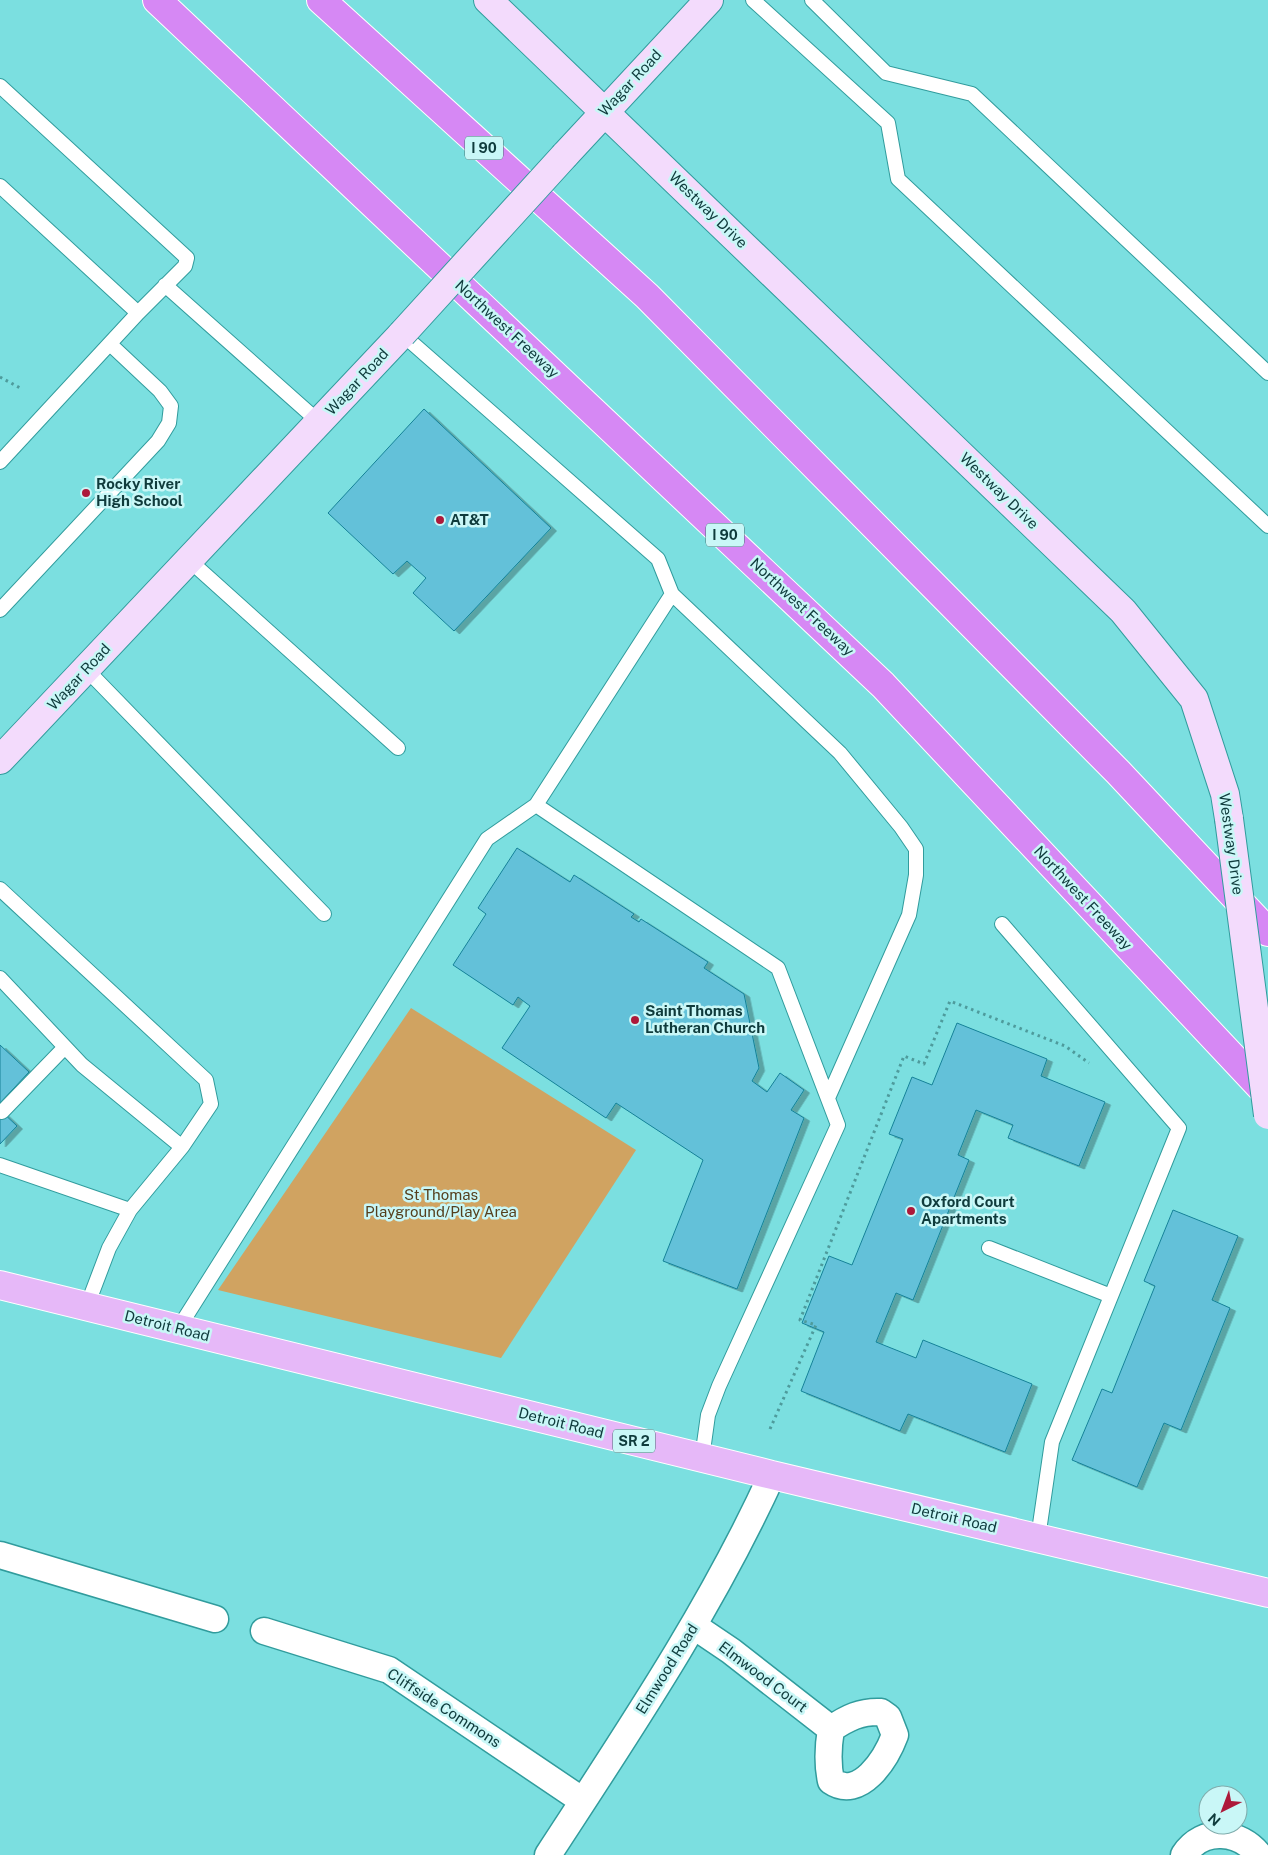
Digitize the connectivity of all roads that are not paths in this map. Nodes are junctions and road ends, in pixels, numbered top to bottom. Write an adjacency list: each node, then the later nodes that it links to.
1 (157, 0): 31 (highway, Northwest Freeway / I 90)
2 (321, 0): 28 (highway, I 90)
3 (488, 0): 8 (main road, Westway Drive)
4 (709, 0): 8 (main road, Wagar Road)
5 (753, 0): 17 (lane)
6 (812, 0): 14 (lane)
7 (0, 86): 10 (lane)
8 (604, 110): 12 (main road, Wagar Road, bridge); 34 (main road, Westway Drive, bridge)
9 (0, 186): 11 (lane)
10 (165, 285): 11 (lane); 15 (lane)
11 (138, 314): 13 (lane)
12 (402, 334): 15 (main road, Wagar Road); 19 (lane)
13 (110, 344): 16 (lane); 20 (lane)
14 (1268, 373)
15 (319, 422): 18 (main road, Wagar Road)
16 (0, 462)
17 (1268, 526)
18 (189, 560): 21 (main road, Wagar Road); 22 (lane)
19 (672, 594): 24 (lane); 32 (lane)
20 (0, 610)
21 (86, 669): 23 (main road, Wagar Road); 26 (lane)
22 (398, 748)
23 (0, 760)
24 (536, 806): 32 (lane); 42 (lane)
25 (0, 889): 35 (lane)
26 (324, 914)
27 (1002, 924): 40 (lane)
28 (1268, 932)
29 (0, 978): 30 (lane)
30 (65, 1047): 33 (lane); 35 (lane)
31 (1268, 1096)
32 (828, 1098): 43 (lane)
33 (2, 1112)
34 (1268, 1115)
35 (182, 1147): 37 (lane)
36 (0, 1165): 37 (lane)
37 (130, 1210): 41 (lane)
38 (990, 1248): 40 (lane)
39 (0, 1285): 41 (main road, Detroit Road / SR 2)
40 (1111, 1296): 45 (lane)
41 (87, 1306): 42 (main road, Detroit Road / SR 2)
42 (178, 1328): 43 (main road, Detroit Road / SR 2)
43 (702, 1458): 44 (main road, Detroit Road / SR 2)
44 (772, 1475): 45 (main road, Detroit Road / SR 2); 49 (street, Elmwood Road)
45 (1038, 1538): 47 (main road, Detroit Road / SR 2)
46 (0, 1555): 48 (street)
47 (1268, 1593)
48 (215, 1619)
49 (694, 1626): 51 (street, Elmwood Court); 52 (street, Elmwood Road)
50 (264, 1631): 52 (street, Cliffside Commons)
51 (831, 1729)
52 (583, 1801): 53 (street, Elmwood Road)
53 (548, 1855)
54 (1184, 1855): 55 (street)
55 (1260, 1855)

